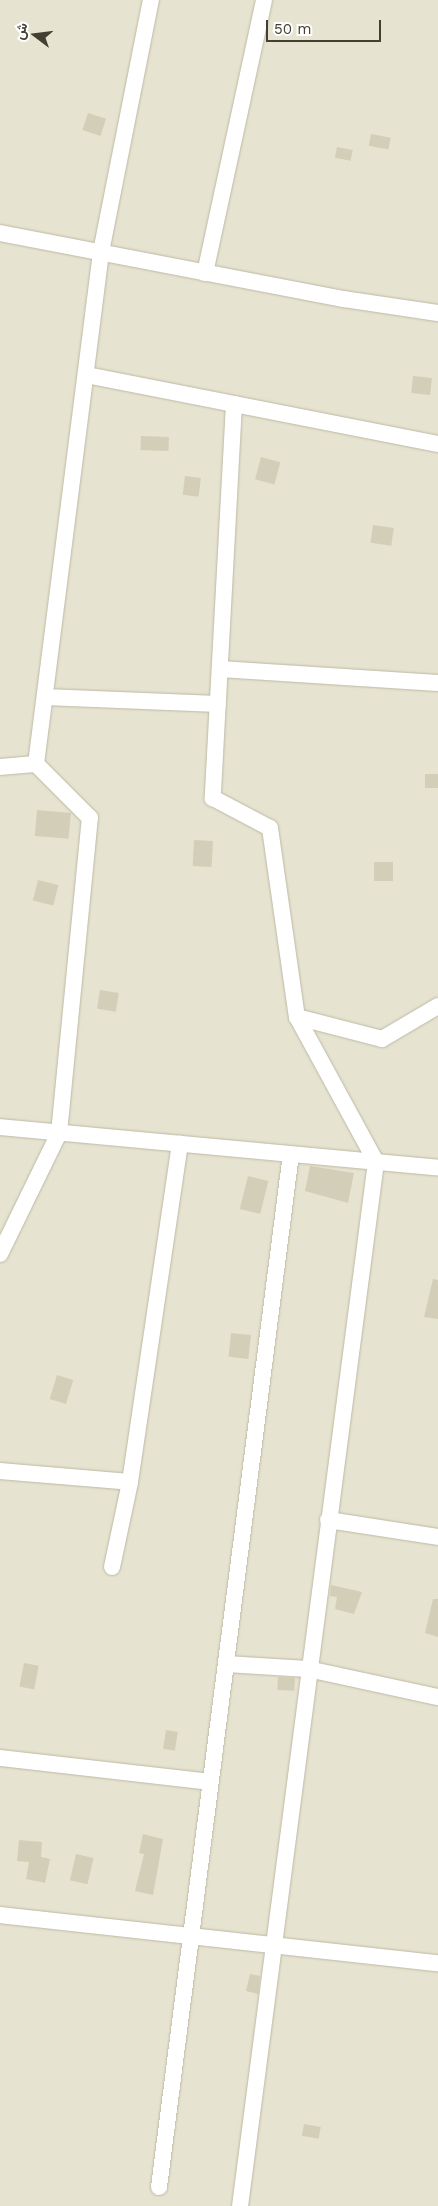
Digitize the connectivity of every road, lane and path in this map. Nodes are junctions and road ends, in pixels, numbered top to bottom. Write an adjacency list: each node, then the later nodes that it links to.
1 (151, 0): 4 (street)
2 (264, 0): 5 (street)
3 (0, 233): 4 (street)
4 (101, 252): 5 (street); 7 (street)
5 (205, 273): 6 (street)
6 (438, 313)
7 (86, 375): 8 (street); 12 (street)
8 (234, 404): 9 (street); 10 (street)
9 (438, 444)
10 (220, 669): 11 (street); 13 (street)
11 (438, 683)
12 (45, 697): 13 (street); 14 (street)
13 (218, 704): 17 (street)
14 (36, 764): 15 (street); 19 (street)
15 (0, 766)
16 (438, 1006): 17 (street)
17 (297, 1017): 22 (street)
18 (0, 1127): 19 (street)
19 (59, 1132): 20 (street); 24 (street)
20 (180, 1144): 21 (street); 26 (street)
21 (291, 1154): 22 (street); 30 (street)
22 (376, 1162): 23 (street); 27 (street)
23 (438, 1168)
24 (0, 1254)
25 (0, 1471): 26 (street)
26 (130, 1482): 29 (street)
27 (328, 1520): 28 (street); 31 (street)
28 (438, 1537)
29 (112, 1568)
30 (226, 1664): 31 (street); 34 (street)
31 (308, 1669): 32 (street); 37 (street)
32 (438, 1697)
33 (0, 1758): 34 (street)
34 (210, 1782): 36 (street)
35 (0, 1915): 36 (street)
36 (191, 1936): 37 (street); 39 (street)
37 (273, 1945): 38 (street); 40 (street)
38 (438, 1963)
39 (159, 2187)
40 (240, 2206)

